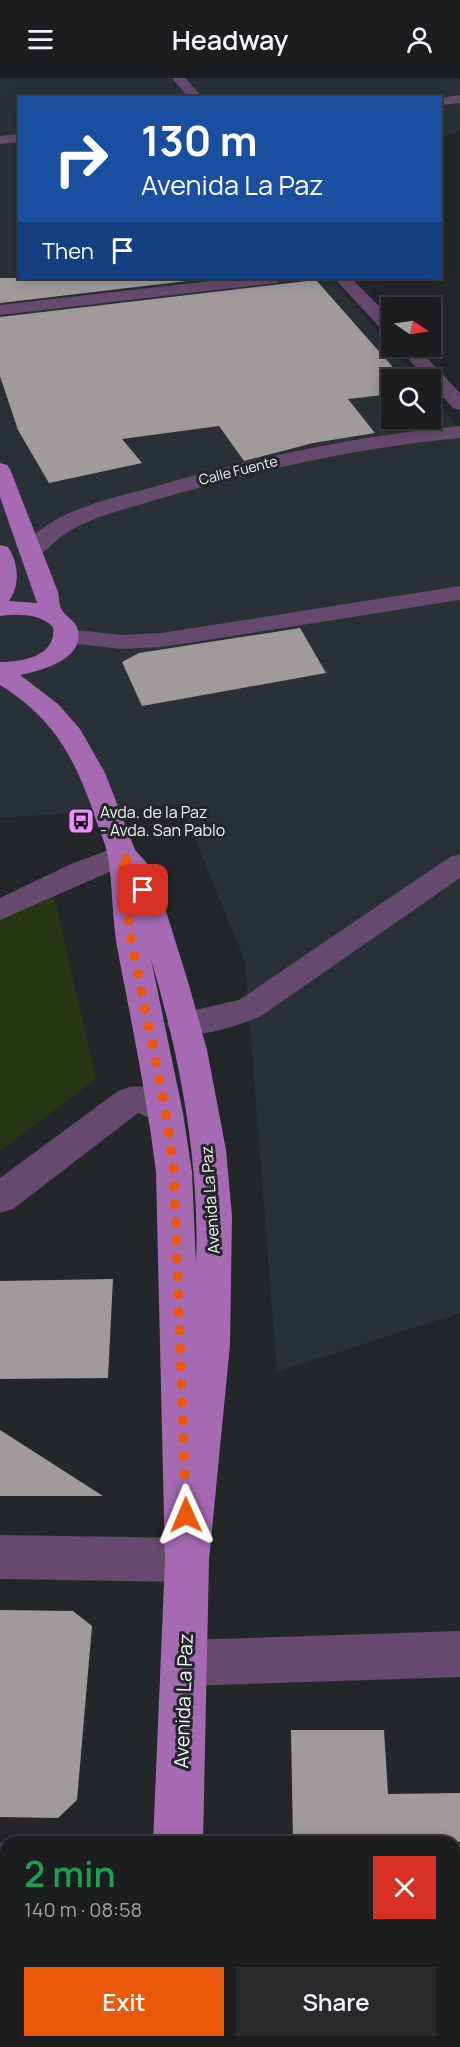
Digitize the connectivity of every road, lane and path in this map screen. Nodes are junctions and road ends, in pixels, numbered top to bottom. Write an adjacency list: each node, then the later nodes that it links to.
1 (178, 78): 2 (street)
2 (194, 96)
3 (460, 99): 4 (street)
4 (442, 100)
5 (18, 138): 6 (street)
6 (0, 140)
7 (267, 279): 9 (street)
8 (343, 279): 10 (street)
9 (0, 310)
10 (381, 319)
11 (416, 357): 12 (street)
12 (460, 404)
13 (460, 432): 15 (street, Calle Fuente)
14 (0, 469): 15 (main road)
15 (31, 551): 20 (main road)
16 (0, 552): 18 (main road)
17 (460, 593): 21 (street)
18 (0, 597)
19 (0, 609): 20 (main road)
20 (51, 615): 21 (main road)
21 (64, 642): 22 (main road); 24 (main road, Avenida La Paz)
22 (0, 669)
23 (0, 674): 24 (main road, Avenida La Paz)
24 (61, 720): 25 (main road, Avenida La Paz)
25 (122, 855): 27 (street); 28 (main road, Avenida La Paz); 29 (main road, Avenida La Paz)
26 (460, 864): 28 (street)
27 (0, 910)
28 (183, 1024): 32 (main road, Avenida La Paz)
29 (166, 1113): 30 (street); 32 (main road, Avenida La Paz)
30 (0, 1198)
31 (0, 1557): 32 (street)
32 (187, 1560): 34 (main road, Avenida La Paz)
33 (460, 1654): 34 (street)
34 (185, 1663): 35 (main road, Avenida La Paz)
35 (178, 1836)

